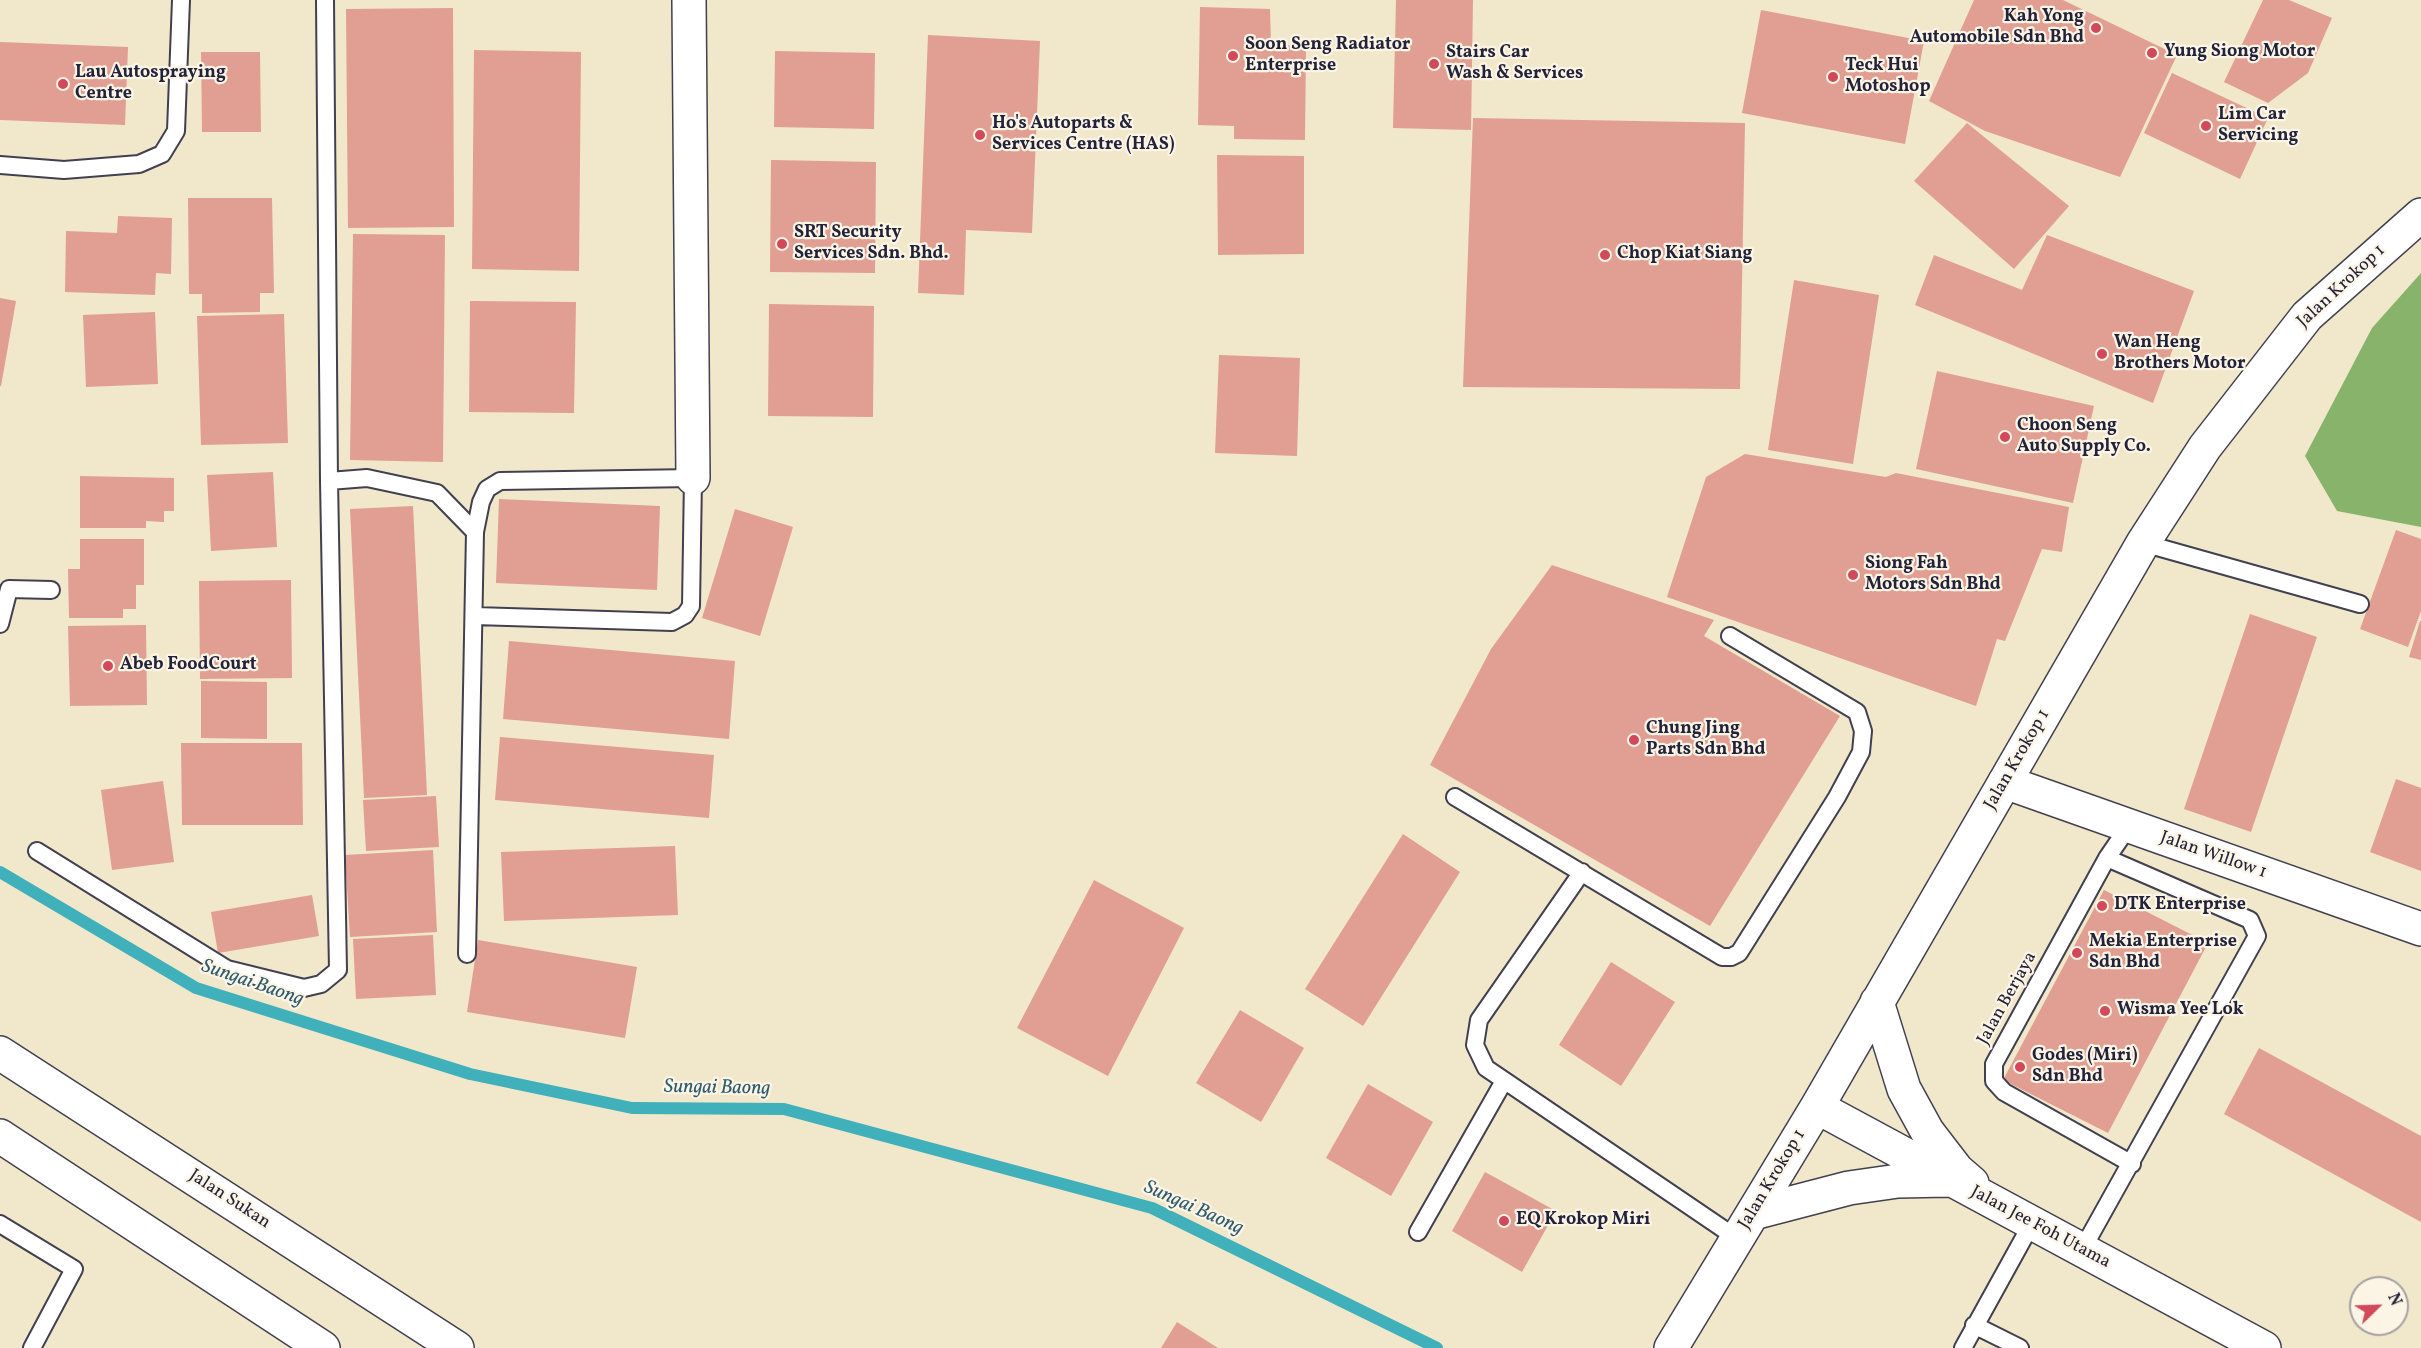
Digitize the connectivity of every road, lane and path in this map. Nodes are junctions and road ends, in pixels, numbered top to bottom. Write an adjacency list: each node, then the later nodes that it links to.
1 (181, 0): 4 (lane)
2 (325, 0): 7 (lane)
3 (689, 0): 6 (street)
4 (0, 165)
5 (2421, 215): 9 (street, Jalan Krokop 1)
6 (693, 478): 8 (lane); 12 (lane)
7 (329, 481): 8 (lane); 18 (lane)
8 (475, 532): 12 (lane)
9 (2143, 543): 11 (lane); 15 (street, Jalan Krokop 1)
10 (51, 590): 13 (lane)
11 (2360, 604)
12 (475, 616): 22 (lane)
13 (0, 624)
14 (1730, 636): 20 (lane)
15 (2005, 782): 17 (street, Jalan Willow 1); 23 (street, Jalan Krokop 1)
16 (1455, 797): 20 (lane)
17 (2130, 826): 19 (lane); 21 (street, Jalan Willow 1)
18 (37, 851)
19 (2107, 858): 28 (lane, Jalan Berjaya); 28 (lane)
20 (1582, 872): 25 (lane)
21 (2421, 929)
22 (467, 954)
23 (1877, 1002): 26 (street, Jalan Krokop 1); 30 (street)
24 (0, 1053): 39 (street, Jalan Sukan)
25 (1504, 1081): 33 (lane); 34 (lane)
26 (1817, 1107): 29 (street, Jalan Jee Foh Utama); 33 (street, Jalan Krokop 1)
27 (0, 1136): 38 (street)
28 (2132, 1164): 35 (lane)
29 (1948, 1180): 30 (street, Jalan Jee Foh Utama); 33 (street)
30 (1993, 1202): 31 (street, Jalan Jee Foh Utama)
31 (2032, 1223): 35 (street, Jalan Jee Foh Utama); 36 (lane)
32 (0, 1224): 37 (lane)
33 (1745, 1226): 40 (street, Jalan Krokop 1)
34 (1418, 1232)
35 (2082, 1251): 43 (street, Jalan Jee Foh Utama)
36 (1974, 1324): 41 (lane); 42 (lane)
37 (32, 1348)
38 (323, 1348)
39 (457, 1348)
40 (1671, 1348)
41 (1963, 1348)
42 (2020, 1348)
43 (2264, 1348)

